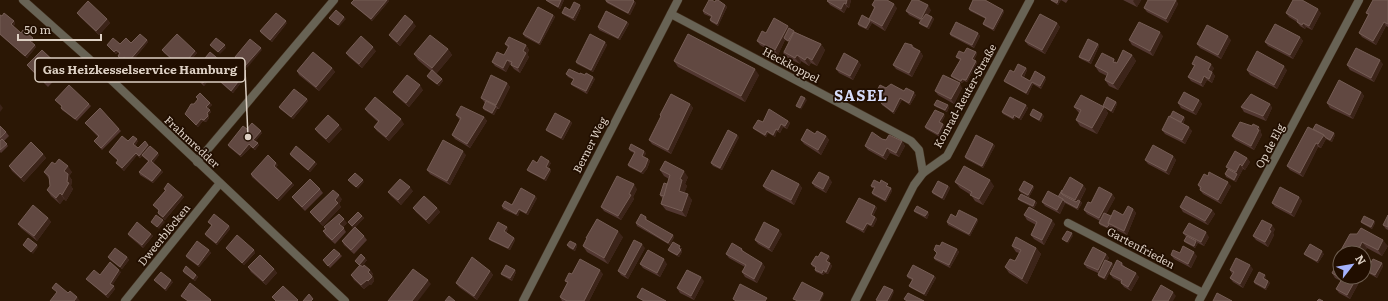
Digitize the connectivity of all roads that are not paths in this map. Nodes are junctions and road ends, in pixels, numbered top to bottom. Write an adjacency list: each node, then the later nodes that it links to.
1 (23, 0): 7 (street, Frahmredder)
2 (334, 0): 7 (street)
3 (678, 0): 6 (street, Berner Weg)
4 (1030, 0): 8 (street, Konrad-Reuter-Straße)
5 (1359, 0): 11 (street, Op de Elg)
6 (671, 14): 8 (street, Heckkoppel); 14 (street, Berner Weg)
7 (197, 162): 9 (street, Frahmredder)
8 (923, 173): 15 (street, Konrad-Reuter-Straße)
9 (220, 183): 12 (street, Dweerblöcken); 13 (street, Frahmredder)
10 (1068, 223): 11 (street, Gartenfrieden)
11 (1201, 297)
12 (125, 301)
13 (345, 301)
14 (523, 301)
15 (855, 301)

